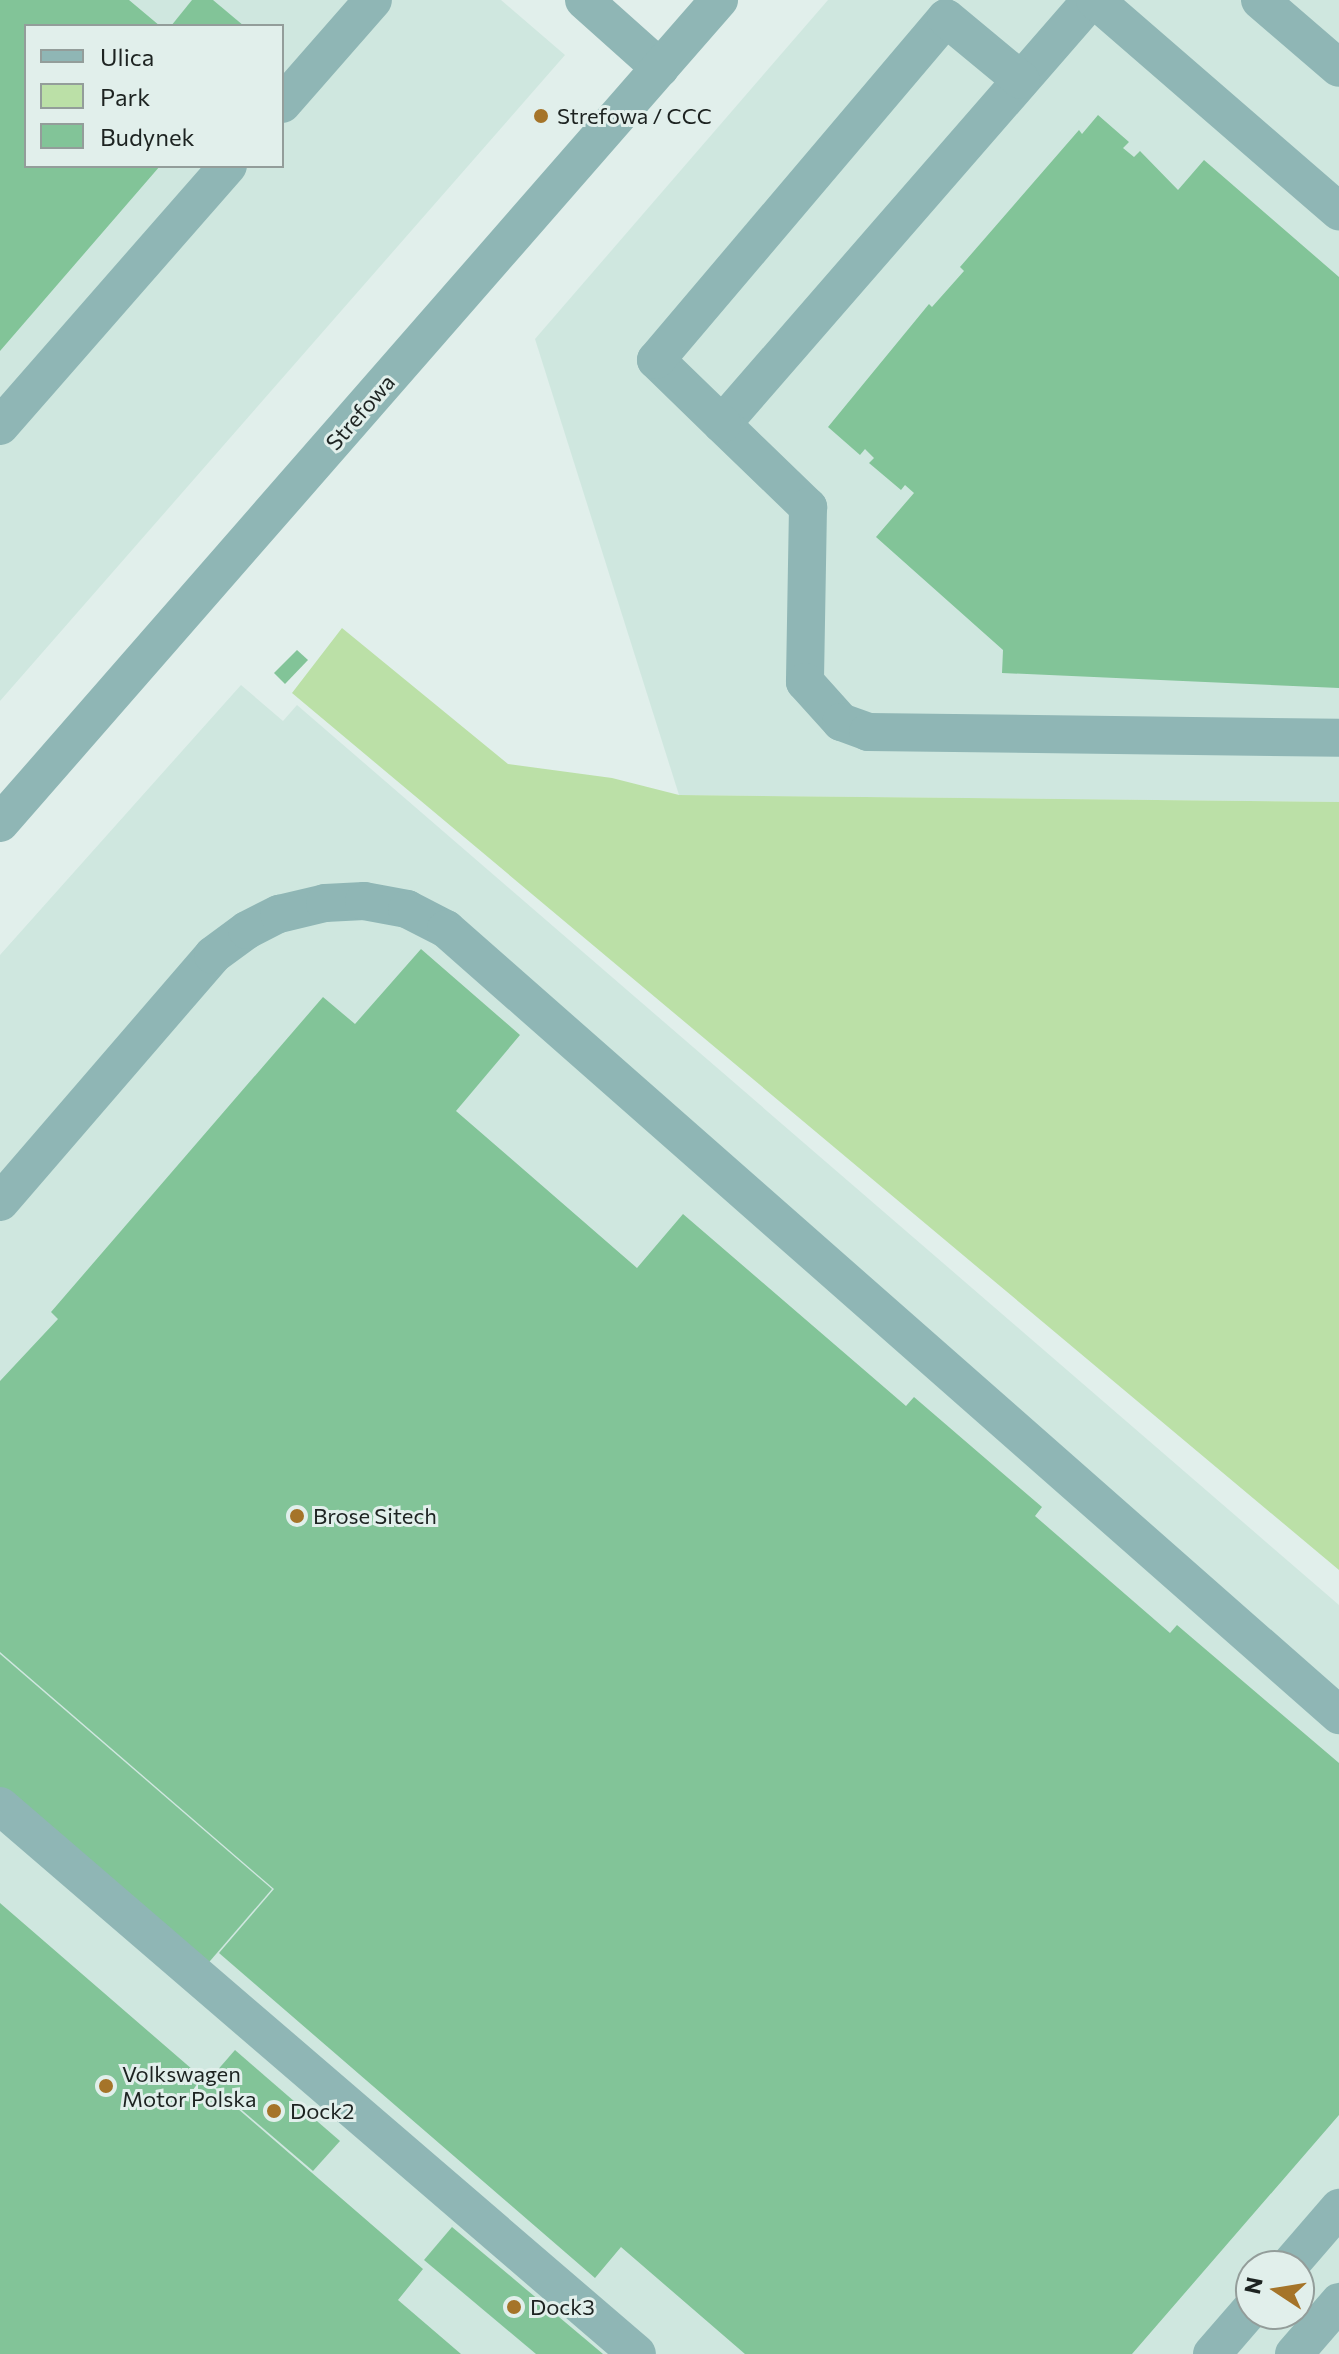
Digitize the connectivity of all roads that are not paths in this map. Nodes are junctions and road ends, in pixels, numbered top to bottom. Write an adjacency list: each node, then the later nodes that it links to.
1 (373, 0): 9 (street)
2 (584, 0): 6 (street)
3 (719, 0): 6 (street, Strefowa)
4 (1093, 0): 8 (street); 11 (street)
5 (1260, 0): 7 (street)
6 (660, 68): 15 (street, Strefowa)
7 (1339, 68)
8 (1021, 80): 12 (street); 12 (street)
9 (284, 102)
10 (226, 168): 13 (street)
11 (1339, 211)
12 (722, 424): 14 (street)
13 (0, 426)
14 (1339, 738)
15 (0, 823)
16 (0, 1202): 17 (street)
17 (1339, 1715)
18 (0, 1806): 23 (street)
19 (1339, 2208): 20 (street)
20 (1303, 2250)
21 (1339, 2302): 25 (street)
22 (1235, 2327): 24 (street)
23 (637, 2354)
24 (1212, 2354)
25 (1294, 2354)

